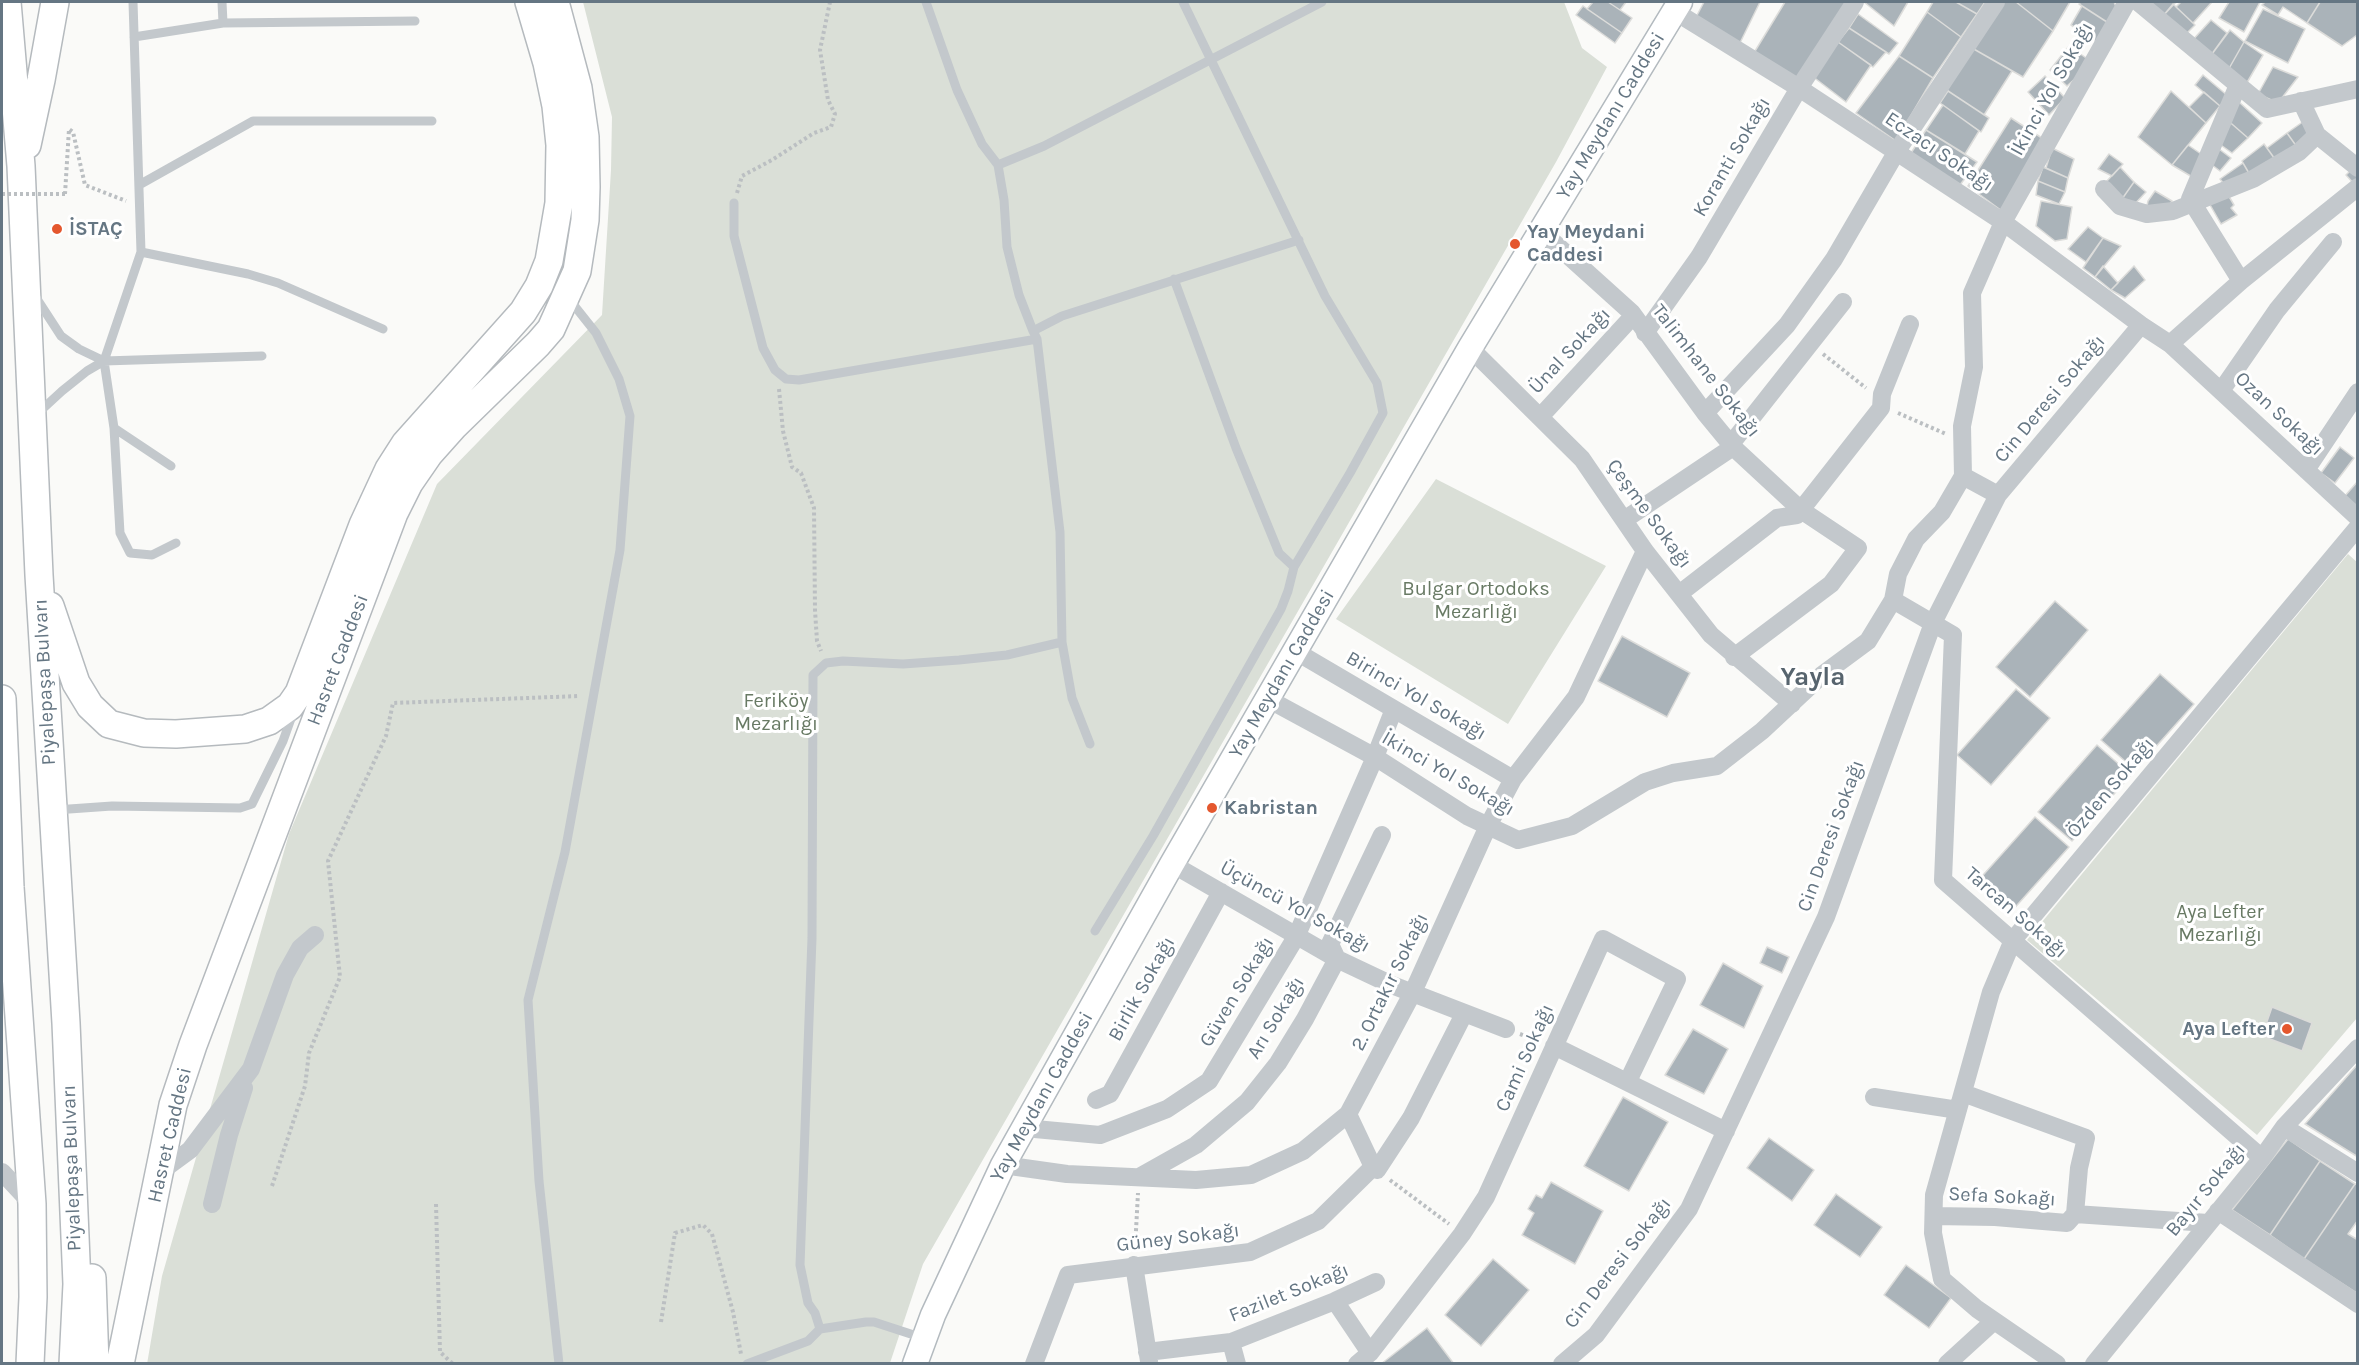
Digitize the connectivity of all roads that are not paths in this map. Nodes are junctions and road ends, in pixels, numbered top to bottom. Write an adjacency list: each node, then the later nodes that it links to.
1 (7, 2): 27 (main road, Piyalepaşa Bulvarı)
2 (55, 2): 27 (main road)
3 (133, 2): 17 (lane)
4 (222, 2): 16 (lane)
5 (529, 2): 42 (main road, Hasret Caddesi)
6 (555, 2): 43 (main road, Hasret Caddesi)
7 (926, 2): 26 (lane)
8 (1183, 2): 18 (lane)
9 (1322, 2): 18 (lane)
10 (1855, 2): 20 (street, Koranti Sokağı)
11 (1996, 2): 25 (street)
12 (2127, 2): 34 (street, İkinci Yol Sokağı)
13 (2138, 2): 19 (street)
14 (1677, 6): 20 (street, Eczacı Sokağı); 35 (street, Yay Meydanı Caddesi)
15 (415, 21): 16 (lane)
16 (223, 23): 17 (lane)
17 (134, 37): 29 (lane)
18 (1211, 60): 26 (lane); 36 (lane)
19 (2238, 85): 22 (street); 33 (street)
20 (1799, 88): 25 (street, Eczacı Sokağı); 49 (street, Koranti Sokağı)
21 (2358, 89): 22 (street)
22 (2301, 101): 24 (street)
23 (432, 121): 29 (lane)
24 (2317, 135): 28 (street); 33 (street)
25 (1897, 151): 34 (street, Eczacı Sokağı); 57 (street)
26 (998, 165): 50 (lane)
27 (21, 166): 41 (main road, Piyalepaşa Bulvarı)
28 (2358, 168)
29 (139, 185): 38 (lane)
30 (2358, 187): 40 (street)
31 (2104, 189): 33 (street)
32 (734, 203): 50 (lane)
33 (2193, 203): 40 (street)
34 (2003, 222): 47 (street, Eczacı Sokağı); 64 (street, İkinci Yol Sokağı)
35 (1541, 231): 45 (street, Talimhane Sokağı); 52 (street, Yay Meydanı Caddesi)
36 (1299, 240): 39 (lane); 72 (lane)
37 (2333, 242): 55 (street)
38 (141, 252): 48 (lane); 54 (lane)
39 (1174, 279): 50 (lane); 72 (lane)
40 (2241, 281): 51 (street)
41 (27, 284): 54 (lane); 59 (main road, Piyalepaşa Bulvarı)
42 (539, 286): 43 (main road); 80 (main road, Hasret Caddesi)
43 (567, 296): 118 (main road, Hasret Caddesi); 140 (lane)
44 (1843, 302): 61 (street)
45 (1634, 316): 49 (street, Talimhane Sokağı); 58 (street, Ünal Sokağı)
46 (1910, 324): 66 (street)
47 (2141, 325): 51 (street, Eczacı Sokağı); 65 (street, Cin Deresi Sokağı)
48 (383, 329)
49 (1645, 333): 57 (street, Talimhane Sokağı)
50 (1035, 335): 77 (lane)
51 (2170, 344): 55 (street, Ozan Sokağı)
52 (1470, 348): 58 (street, Çeşme Sokağı); 78 (street, Yay Meydanı Caddesi)
53 (262, 356): 54 (lane)
54 (104, 361): 59 (lane); 60 (lane)
55 (2221, 391): 63 (street, Ozan Sokağı)
56 (2358, 392): 63 (street)
57 (1705, 413): 61 (street, Talimhane Sokağı)
58 (1540, 417): 68 (street, Çeşme Sokağı)
59 (33, 418): 73 (main road, Piyalepaşa Bulvarı)
60 (114, 428): 62 (lane); 70 (lane)
61 (1732, 445): 66 (street, Talimhane Sokağı); 68 (street)
62 (171, 466)
63 (2306, 470): 67 (street, Ozan Sokağı)
64 (1963, 476): 65 (street); 75 (street, İkinci Yol Sokağı)
65 (1998, 495): 76 (street, Cin Deresi Sokağı)
66 (1801, 510): 74 (street); 79 (street, Talimhane Sokağı)
67 (2358, 518)
68 (1624, 520): 71 (street, Çeşme Sokağı)
69 (2358, 527): 97 (street, Özden Sokağı)
70 (176, 543)
71 (1645, 551): 74 (street, Çeşme Sokağı); 87 (street, 2. Ortakır Sokağı)
72 (1294, 567): 94 (lane)
73 (39, 575): 80 (main road, Hasret Caddesi); 88 (main road, Piyalepaşa Bulvarı)
74 (1679, 594): 79 (street, Çeşme Sokağı)
75 (1893, 600): 76 (street); 83 (street, İkinci Yol Sokağı)
76 (1933, 623): 97 (street, Tarcan Sokağı); 113 (street, Cin Deresi Sokağı)
77 (1062, 642): 85 (lane); 131 (lane)
78 (1295, 651): 82 (street, Yay Meydanı Caddesi); 84 (street, Birinci Yol Sokağı)
79 (1734, 657): 83 (street, Çeşme Sokağı)
80 (299, 693): 88 (lane)
81 (2, 699): 92 (main road, Piyalepaşa Bulvarı)
82 (1268, 699): 86 (street, İkinci Yol Sokağı); 91 (street, Yay Meydanı Caddesi)
83 (1792, 704): 89 (street, İkinci Yol Sokağı)
84 (1394, 709): 86 (street, Güven Sokağı); 87 (street, Birinci Yol Sokağı)
85 (1090, 744)
86 (1375, 757): 89 (street, İkinci Yol Sokağı); 96 (street, Güven Sokağı)
87 (1513, 779): 89 (street, 2. Ortakır Sokağı)
88 (53, 810): 104 (main road, Piyalepaşa Bulvarı)
89 (1488, 826): 99 (street, 2. Ortakır Sokağı)
90 (1382, 835): 98 (street, Arı Sokağı)
91 (1172, 864): 93 (street, Üçüncü Yol Sokağı); 112 (street, Yay Meydanı Caddesi)
92 (6, 876): 121 (main road, Piyalepaşa Bulvarı)
93 (1221, 892): 96 (street, Üçüncü Yol Sokağı); 108 (street, Birlik Sokağı)
94 (1095, 931)
95 (315, 935): 105 (street)
96 (1296, 937): 98 (street, Üçüncü Yol Sokağı); 112 (street, Güven Sokağı)
97 (2013, 940): 109 (street, Özden Sokağı); 114 (street, Tarcan Sokağı)
98 (1337, 958): 99 (street, Üçüncü Yol Sokağı); 120 (street, Arı Sokağı)
99 (1413, 992): 100 (street, Üçüncü Yol Sokağı); 110 (street, 2. Ortakır Sokağı)
100 (1464, 1014): 101 (street, Üçüncü Yol Sokağı); 116 (street)
101 (1506, 1029)
102 (1554, 1046): 106 (street); 106 (street, Cami Sokağı); 135 (street, Cami Sokağı)
103 (2358, 1048): 111 (street, Bayır Sokağı)
104 (67, 1062): 137 (main road, Piyalepaşa Bulvarı); 138 (main road)
105 (251, 1069): 118 (street); 122 (street)
106 (1628, 1081): 113 (street)
107 (1874, 1097): 109 (street)
108 (1096, 1100)
109 (1960, 1101): 123 (street); 124 (street, Özden Sokağı)
110 (1348, 1114): 120 (street, 2. Ortakır Sokağı); 126 (street, Güney Sokağı)
111 (2284, 1127): 114 (street, Bayır Sokağı); 119 (street)
112 (1024, 1128): 115 (street, Yay Meydanı Caddesi)
113 (1726, 1131): 145 (street, Cin Deresi Sokağı)
114 (2262, 1158): 125 (street, Bayır Sokağı)
115 (1003, 1165): 120 (street, 2. Ortakır Sokağı); 132 (street, Yay Meydanı Caddesi)
116 (1377, 1170)
117 (2, 1172): 121 (street)
118 (160, 1172): 139 (main road, Hasret Caddesi)
119 (2358, 1173)
120 (1138, 1178)
121 (32, 1204): 136 (main road, Piyalepaşa Bulvarı)
122 (212, 1204)
123 (2075, 1214): 124 (street, Sefa Sokağı); 125 (street, Sefa Sokağı)
124 (1934, 1216): 130 (street, Özden Sokağı)
125 (2213, 1217): 129 (street); 148 (street, Bayır Sokağı)
126 (1134, 1265): 134 (street); 143 (street, Güney Sokağı)
127 (1376, 1282): 128 (street, Fazilet Sokağı)
128 (1335, 1301): 133 (street, Fazilet Sokağı); 135 (street, Cami Sokağı)
129 (2358, 1304)
130 (1994, 1321): 146 (street); 147 (street, Özden Sokağı)
131 (820, 1329): 132 (lane); 141 (lane)
132 (924, 1339): 142 (street, Yay Meydanı Caddesi)
133 (1231, 1342): 134 (street, Fazilet Sokağı); 144 (street)
134 (1148, 1358)
135 (1363, 1358)
136 (30, 1364)
137 (73, 1364)
138 (95, 1364)
139 (120, 1364)
140 (559, 1364)
141 (745, 1364)
142 (915, 1364)
143 (1034, 1364)
144 (1238, 1364)
145 (1562, 1364)
146 (1947, 1364)
147 (2057, 1364)
148 (2094, 1364)

